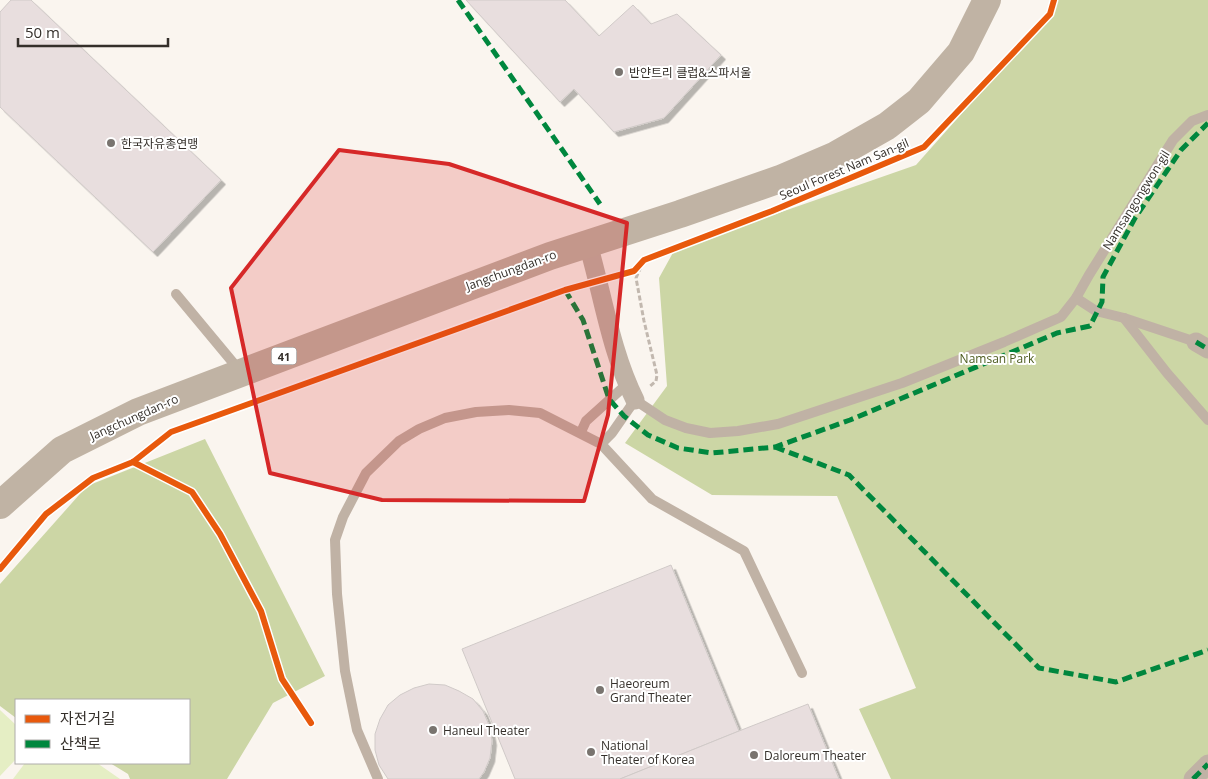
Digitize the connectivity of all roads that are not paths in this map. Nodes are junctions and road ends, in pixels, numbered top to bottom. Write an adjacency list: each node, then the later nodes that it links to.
1 (987, 0): 3 (main road, Jangchungdan-ro / 41)
2 (1208, 115): 5 (lane, Namsangongwon-gil)
3 (588, 244): 8 (main road, Jangchungdan-ro / 41); 9 (street)
4 (176, 294): 8 (lane)
5 (1076, 298): 6 (lane); 9 (lane, Namsangongwon-gil)
6 (1124, 318): 7 (lane); 10 (lane)
7 (1202, 345)
8 (241, 372): 13 (main road, Jangchungdan-ro / 41)
9 (631, 392): 11 (lane); 12 (lane)
10 (1208, 420)
11 (581, 432): 12 (lane); 16 (lane)
12 (601, 444): 14 (lane)
13 (0, 505)
14 (802, 673)
15 (1208, 764): 17 (street)
16 (378, 779)
17 (1193, 779)

